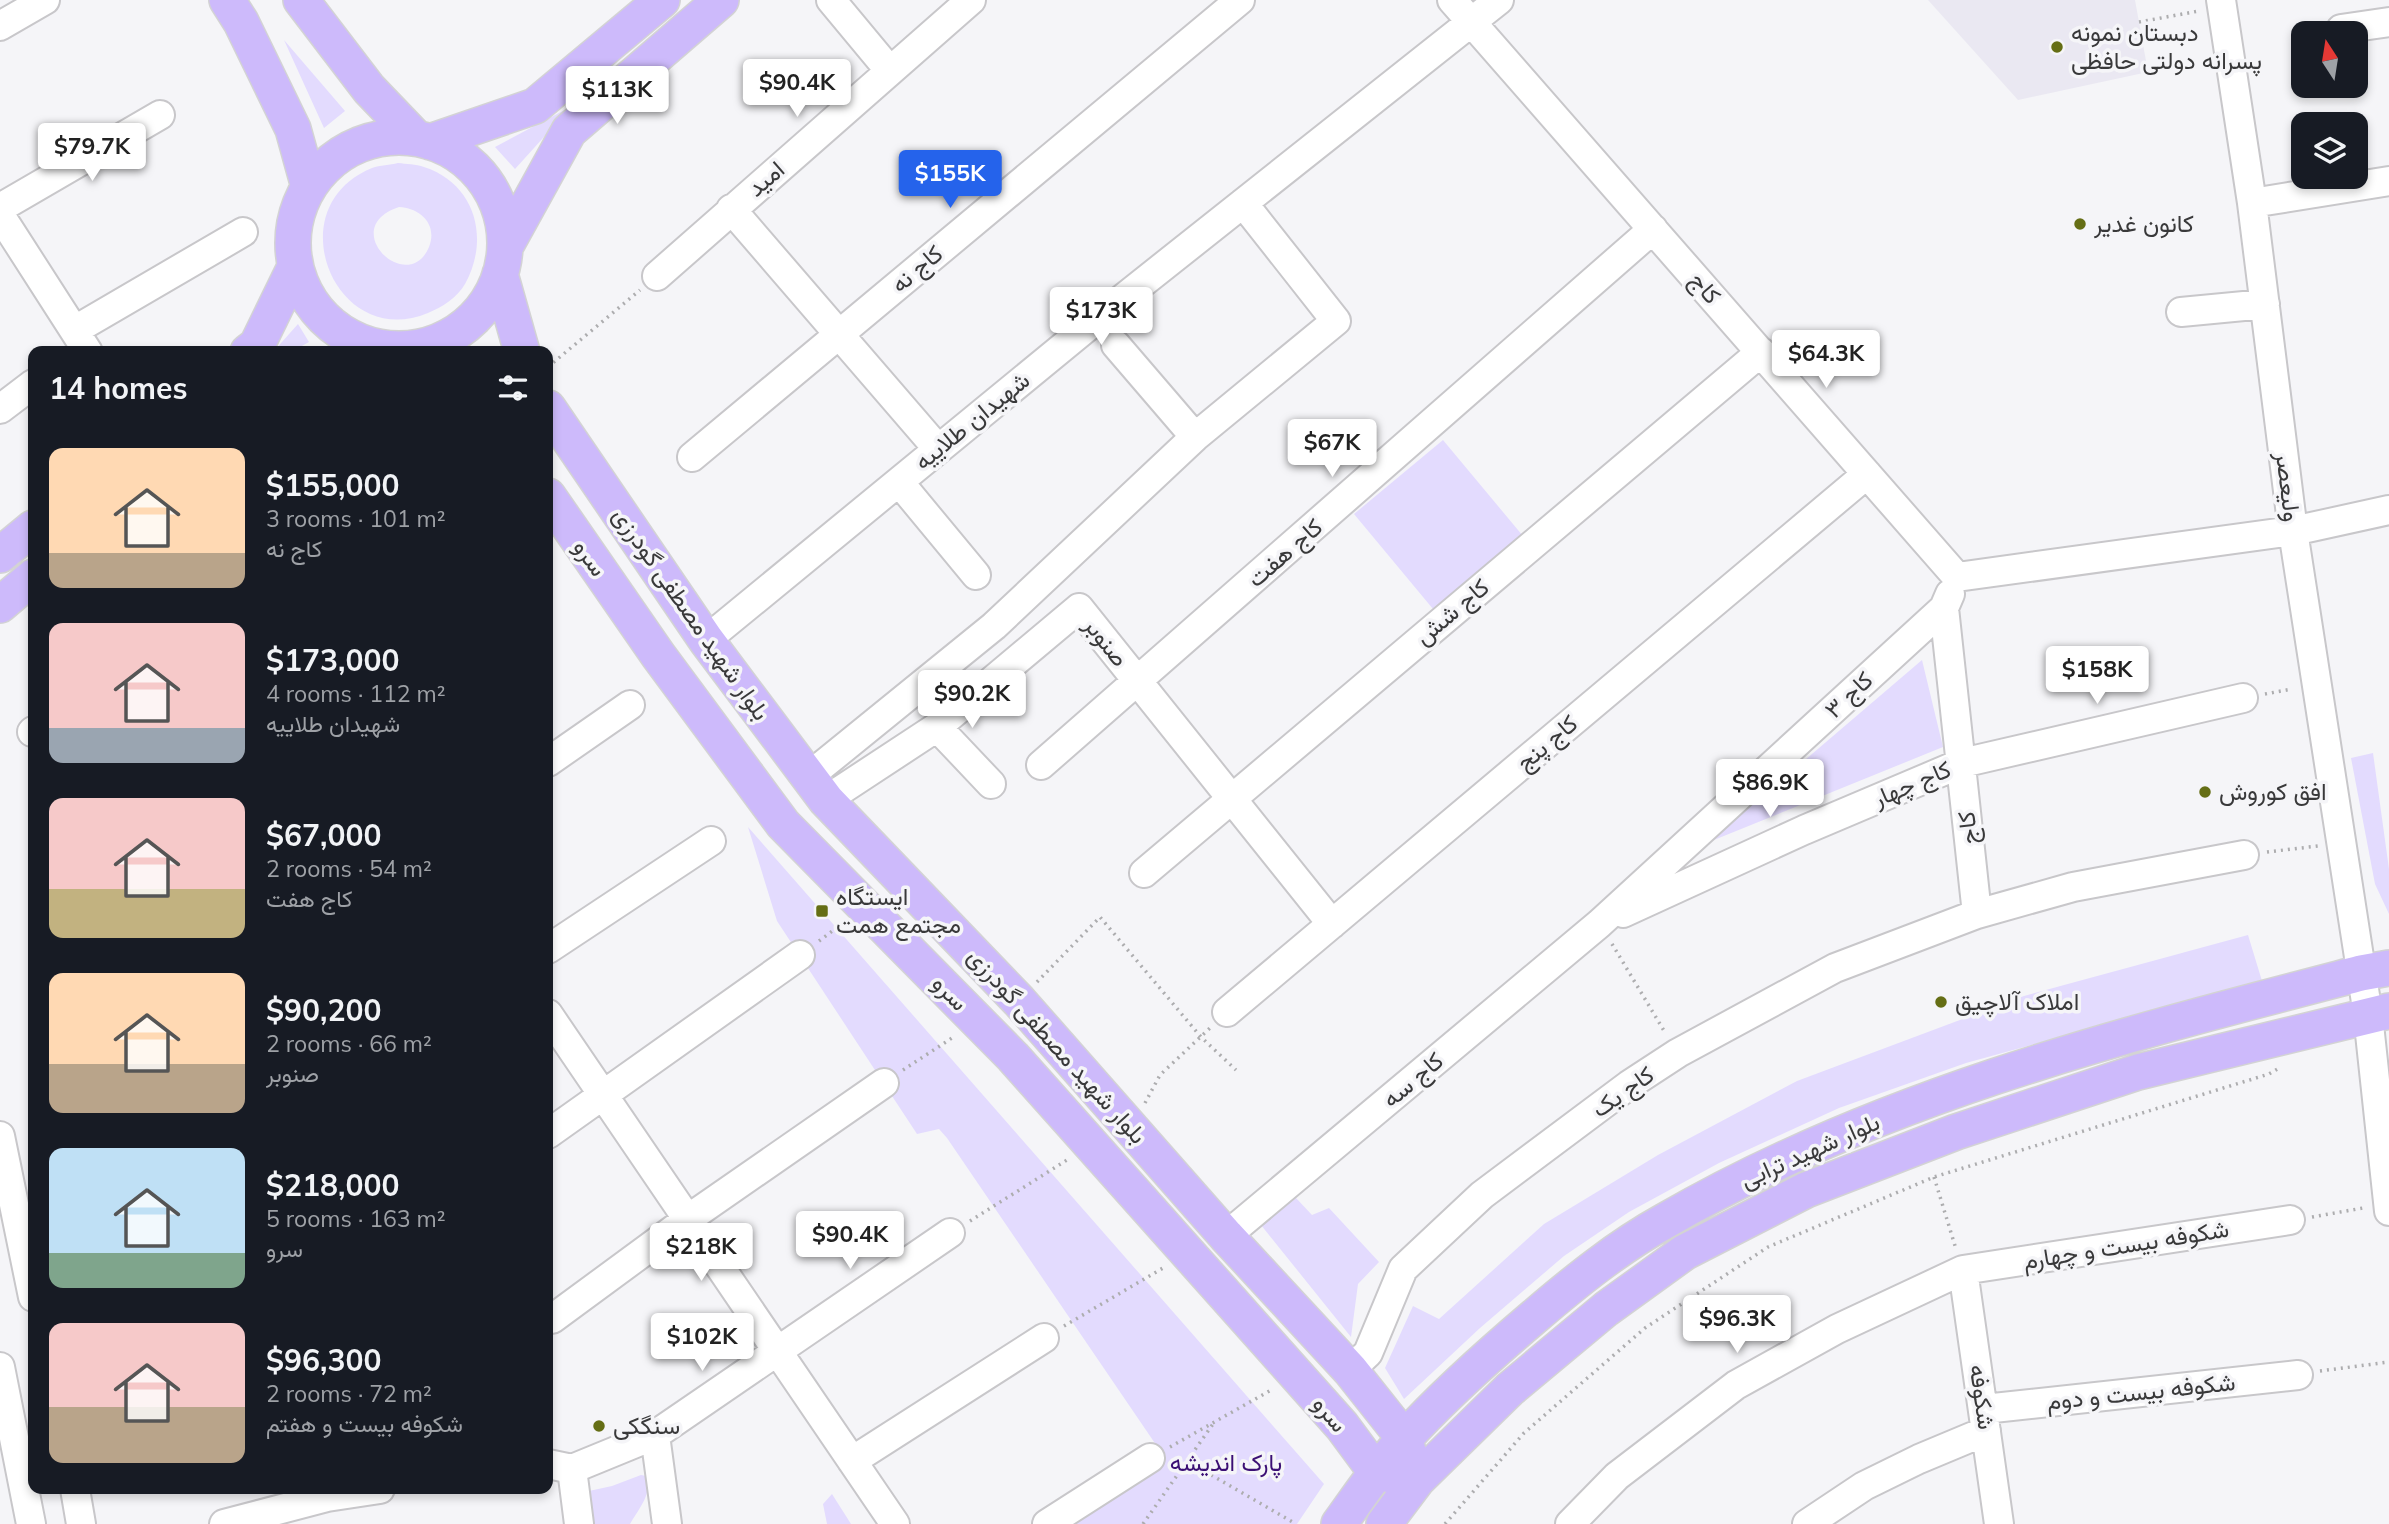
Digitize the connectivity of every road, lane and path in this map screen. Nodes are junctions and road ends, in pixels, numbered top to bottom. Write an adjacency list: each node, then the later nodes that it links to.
1 (44, 0): 16 (street)
2 (227, 0): 21 (main road)
3 (301, 0): 19 (main road)
4 (662, 0): 19 (main road)
5 (721, 0): 28 (main road)
6 (831, 0): 17 (street)
7 (971, 0): 17 (street, امید)
8 (1240, 0): 33 (street, کاج نه)
9 (1452, 0): 14 (street, کاج)
10 (1499, 0): 14 (street, شهیدان طلاییه)
11 (2222, 4): 12 (path); 23 (street, ولیعصر)
12 (2139, 22)
13 (2389, 22): 15 (street)
14 (1472, 23): 22 (street, شهیدان طلاییه); 26 (street, کاج)
15 (2368, 25)
16 (0, 26)
17 (890, 71): 24 (street, امید)
18 (160, 115): 25 (street)
19 (423, 140): 21 (main road); 28 (main road)
20 (2389, 181): 23 (street)
21 (309, 187): 29 (main road)
22 (1243, 203): 45 (street); 46 (street, شهیدان طلاییه)
23 (2252, 203): 31 (street, ولیعصر)
24 (731, 209): 30 (street, امید); 33 (street)
25 (1, 216): 34 (street)
26 (1653, 229): 40 (street, کاج); 61 (street, کاج هفت)
27 (243, 232): 34 (street)
28 (503, 260): 38 (main road); 39 (main road)
29 (295, 267): 36 (main road); 37 (main road)
30 (657, 276): 41 (path)
31 (2265, 304): 32 (street); 52 (street, ولیعصر)
32 (2182, 312)
33 (838, 335): 46 (street); 47 (street, کاج نه)
34 (81, 345)
35 (1116, 345): 45 (street)
36 (256, 346)
37 (370, 346)
38 (423, 346)
39 (521, 346)
40 (1761, 352): 48 (street, کاج); 71 (street, کاج شش)
41 (553, 363)
42 (28, 388): 43 (street)
43 (0, 409)
44 (553, 415): 60 (main road, بلوار شهید مصطفی گودرزی)
45 (1195, 437): 70 (street)
46 (938, 449): 49 (street, شهیدان طلاییه)
47 (692, 457)
48 (1867, 474): 56 (street, کاج); 78 (street, کاج پنج)
49 (899, 482): 55 (street); 60 (street, شهیدان طلاییه)
50 (553, 503): 76 (main road, سرو)
51 (2389, 510): 52 (street)
52 (2293, 531): 56 (street); 62 (street, ولیعصر)
53 (28, 532): 54 (main road)
54 (0, 555)
55 (975, 575)
56 (1957, 577): 59 (street, کاج)
57 (28, 581): 58 (main road)
58 (0, 605)
59 (1944, 608): 67 (street, کاج); 79 (street, کاج ۳)
60 (705, 640): 70 (main road, بلوار شهید مصطفی گودرزی)
61 (1138, 682): 65 (street, صنوبر); 68 (street, کاج هفت); 71 (street, صنوبر)
62 (2317, 685): 63 (path); 73 (street, ولیعصر)
63 (2243, 698): 67 (street, کاج چهار)
64 (630, 705): 66 (street)
65 (937, 727): 69 (street); 70 (street, صنوبر)
66 (553, 759)
67 (1962, 763): 77 (street, کاج); 79 (street, کاج چهار)
68 (1041, 765)
69 (990, 784)
70 (817, 788): 83 (main road, بلوار شهید مصطفی گودرزی)
71 (1232, 797): 75 (street, کاج شش); 78 (street, صنوبر)
72 (711, 841): 80 (street)
73 (2341, 843): 74 (path); 82 (street, ولیعصر)
74 (2244, 855): 77 (street, کاج یک)
75 (1144, 873)
76 (866, 906): 81 (path); 87 (main road, سرو)
77 (1977, 914): 89 (street, کاج یک)
78 (1332, 924): 84 (street, کاج پنج)
79 (1600, 924): 89 (path); 103 (street, کاج سه)
80 (553, 946)
81 (800, 955): 93 (street)
82 (2375, 970): 85 (street, ولیعصر); 118 (main road, بلوار شهید ترابی)
83 (1019, 1001): 88 (path); 94 (main road, بلوار شهید مصطفی گودرزی)
84 (1227, 1012): 88 (path)
85 (2378, 1013): 99 (street, ولیعصر); 124 (main road, بلوار شهید ترابی)
86 (553, 1021): 93 (street)
87 (977, 1021): 92 (path); 97 (main road, سرو)
88 (1201, 1037): 91 (path); 94 (path)
89 (1678, 1053): 112 (street, کاج یک)
90 (2280, 1068): 98 (path)
91 (1236, 1070)
92 (884, 1083): 100 (street)
93 (603, 1094): 95 (street); 100 (street)
94 (1132, 1127): 103 (main road, بلوار شهید مصطفی گودرزی)
95 (553, 1130)
96 (0, 1136): 106 (street)
97 (1092, 1144): 102 (path); 104 (main road, سرو)
98 (1934, 1177): 105 (path); 138 (path)
99 (2388, 1207): 101 (path)
100 (688, 1219): 107 (street); 109 (street)
101 (2290, 1220): 105 (street, شکوفه بیست و چهارم)
102 (950, 1233): 109 (street)
103 (1226, 1236): 112 (main road, بلوار شهید مصطفی گودرزی)
104 (1189, 1253): 108 (path); 113 (main road, سرو)
105 (1963, 1270): 115 (street, شکوفه); 139 (street, شکوفه بیست و چهارم)
106 (28, 1273)
107 (553, 1317)
108 (1044, 1338): 120 (street)
109 (777, 1350): 117 (street); 120 (street)
110 (2389, 1362): 114 (path)
111 (0, 1367): 127 (street)
112 (1350, 1370): 118 (main road, بلوار شهید مصطفی گودرزی)
113 (1297, 1375): 116 (path); 123 (main road, سرو)
114 (2298, 1375): 115 (street, شکوفه بیست و دوم)
115 (1985, 1420): 140 (street, شکوفه بیست و دوم); 141 (street, شکوفه)
116 (1215, 1422): 119 (path); 121 (path)
117 (655, 1435): 122 (street); 131 (street)
118 (1404, 1438): 123 (main road, بلوار شهید ترابی); 124 (main road)
119 (1150, 1458): 133 (street)
120 (852, 1461): 132 (street)
121 (1187, 1461): 134 (path); 135 (path)
122 (560, 1466): 130 (street)
123 (1376, 1472): 124 (main road); 136 (main road, بلوار شهید ترابی)
124 (1417, 1480): 137 (main road, بلوار شهید ترابی)
125 (76, 1494): 128 (street)
126 (347, 1494): 129 (street)
127 (31, 1524)
128 (81, 1524)
129 (224, 1524)
130 (579, 1524)
131 (667, 1524)
132 (895, 1524)
133 (1047, 1524)
134 (1143, 1524)
135 (1296, 1524)
136 (1339, 1524)
137 (1384, 1524)
138 (1445, 1524)
139 (1570, 1524)
140 (1807, 1524)
141 (1999, 1524)

